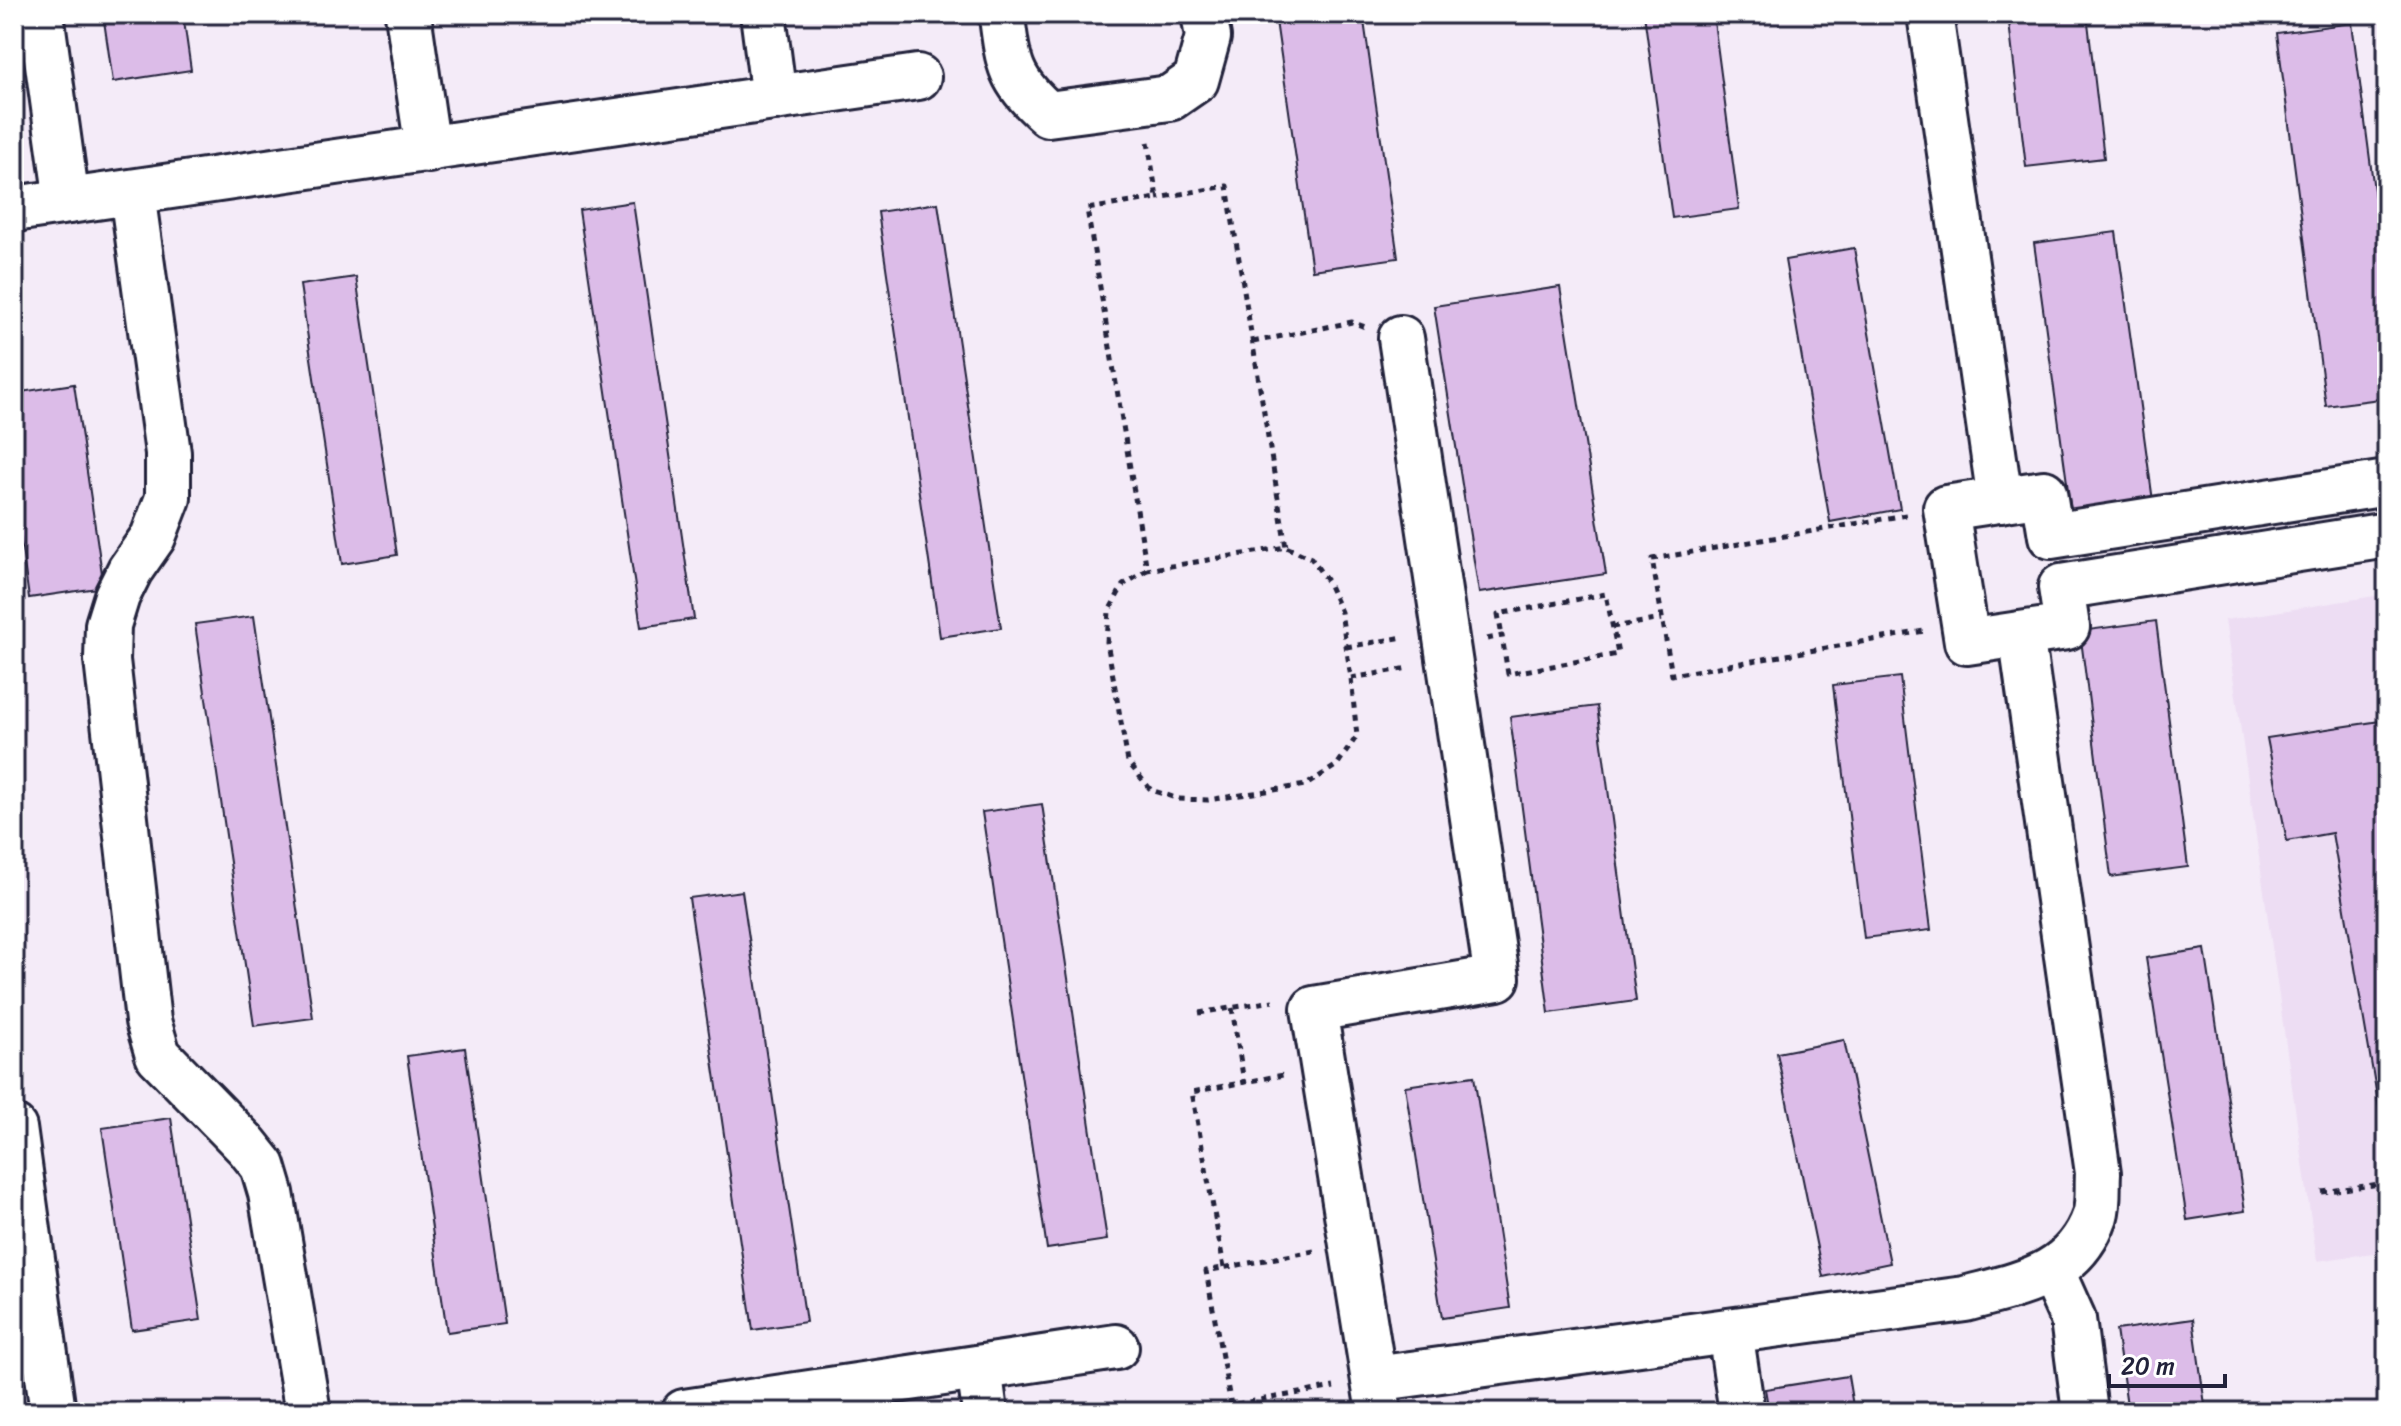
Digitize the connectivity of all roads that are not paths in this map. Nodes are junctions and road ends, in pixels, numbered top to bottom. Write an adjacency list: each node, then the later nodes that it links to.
1 (41, 14): 11 (lane)
2 (408, 14): 9 (lane)
3 (763, 14): 8 (lane)
4 (1004, 14): 5 (lane)
5 (1204, 14)
6 (1930, 14): 15 (lane)
7 (918, 77): 8 (lane)
8 (774, 98): 9 (lane)
9 (428, 150): 10 (lane)
10 (132, 193): 11 (lane); 25 (lane)
11 (67, 201): 12 (lane)
12 (14, 209)
13 (1401, 338): 23 (lane)
14 (2387, 483): 15 (lane)
15 (2000, 500): 17 (lane)
16 (2387, 535): 17 (lane)
17 (2021, 634): 19 (lane)
18 (14, 1128): 24 (lane)
19 (2052, 1272): 20 (lane); 29 (lane)
20 (1730, 1331): 23 (lane); 28 (lane)
21 (1116, 1347): 22 (lane)
22 (979, 1368): 26 (lane); 27 (lane)
23 (1377, 1396)
24 (53, 1412)
25 (308, 1412)
26 (684, 1412)
27 (985, 1412)
28 (1742, 1412)
29 (2085, 1412)

